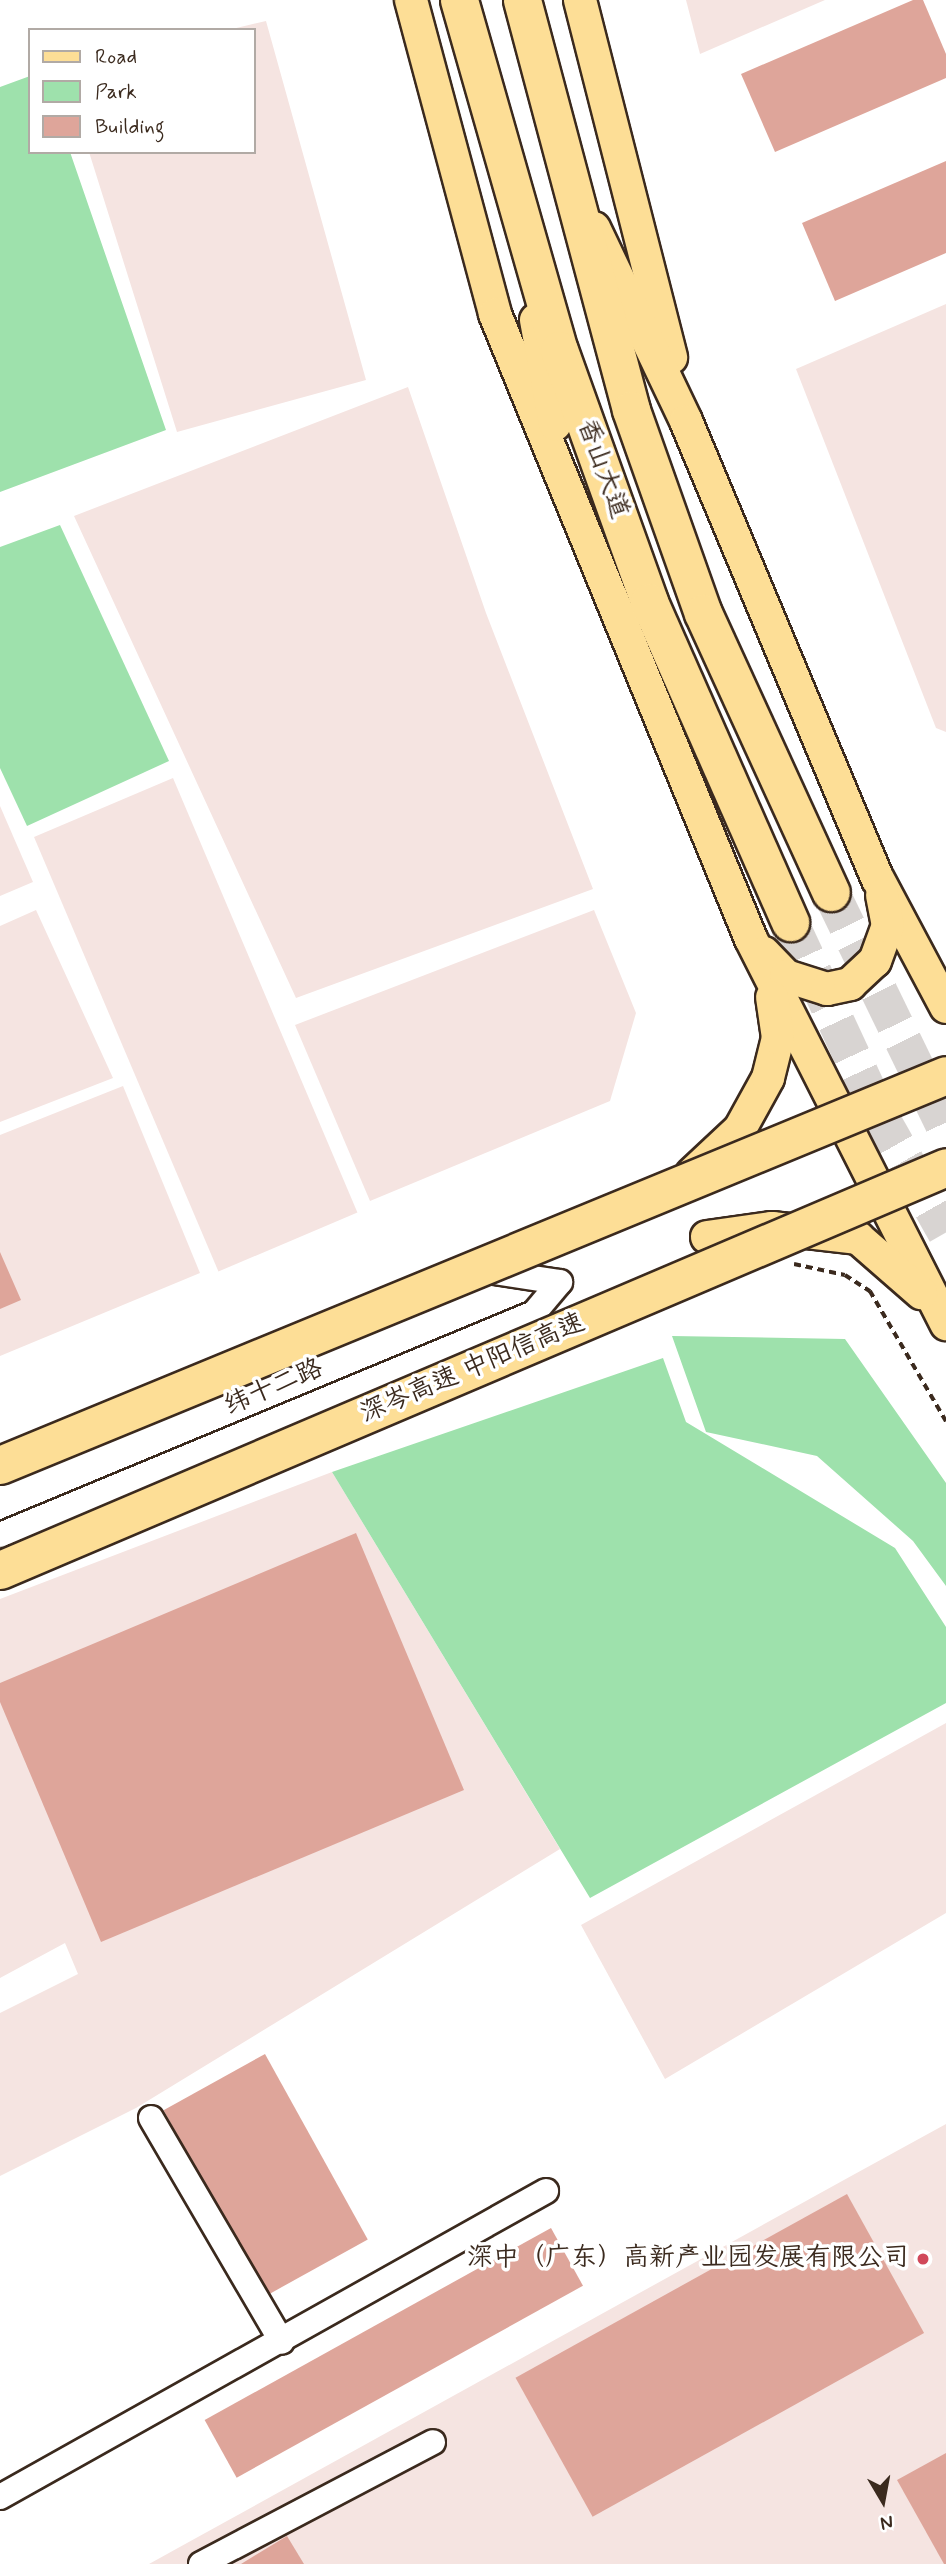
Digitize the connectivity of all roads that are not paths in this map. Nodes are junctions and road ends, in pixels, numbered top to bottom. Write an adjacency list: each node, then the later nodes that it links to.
1 (411, 0): 10 (main road)
2 (450, 0): 6 (main road)
3 (458, 0): 6 (highway, 香山大道)
4 (580, 0): 9 (main road)
5 (527, 10): 7 (highway, 香山大道)
6 (472, 48): 8 (highway, 香山大道)
7 (563, 164): 9 (main road); 12 (highway, 香山大道)
8 (512, 181): 10 (main road); 13 (highway, 香山大道)
9 (686, 421): 11 (main road)
10 (566, 485): 14 (main road)
11 (878, 879): 14 (main road); 15 (main road)
12 (831, 892)
13 (790, 922)
14 (751, 939): 17 (main road)
15 (914, 947): 16 (main road); 18 (main road)
16 (946, 971)
17 (769, 975): 21 (main road); 23 (main road)
18 (946, 1007)
19 (946, 1075): 24 (highway, bridge)
20 (946, 1167): 27 (highway, 深岑高速 中阳信高速, bridge)
21 (656, 1199)
22 (707, 1237): 23 (main road)
23 (943, 1318)
24 (0, 1465)
25 (0, 1476): 26 (street, 纬十二路)
26 (0, 1535)
27 (0, 1570)
28 (151, 2118): 30 (street)
29 (546, 2191): 30 (street)
30 (282, 2342): 32 (street)
31 (433, 2442): 33 (street)
32 (0, 2497)
33 (201, 2564)

